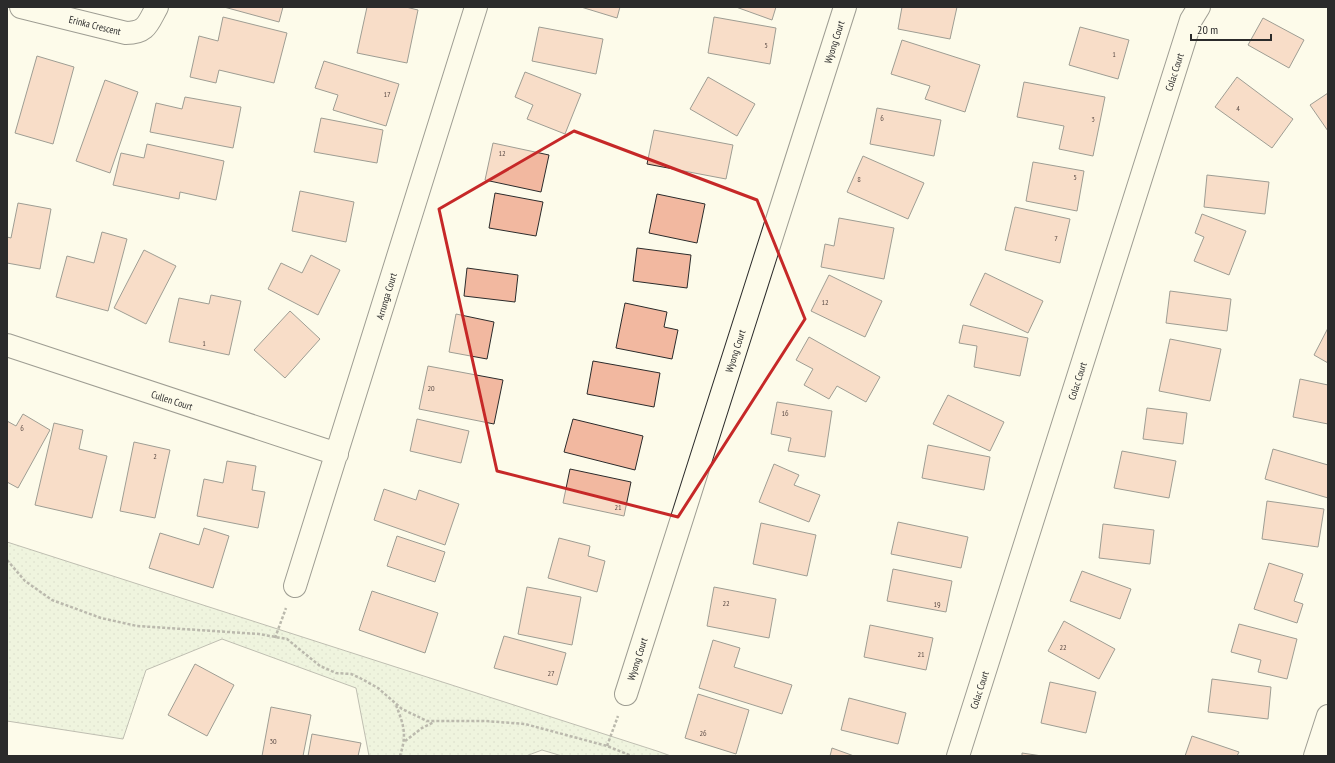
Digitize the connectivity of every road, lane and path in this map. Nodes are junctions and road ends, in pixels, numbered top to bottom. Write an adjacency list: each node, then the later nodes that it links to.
1 (21, 7): 2 (street, Erinka Crescent)
2 (157, 7)
3 (476, 7): 7 (street, Arrunga Court)
4 (845, 7): 11 (street, Wyong Court)
5 (1199, 7): 19 (street, Colac Court)
6 (7, 345): 7 (street, Cullen Court)
7 (337, 454): 9 (street, Arrunga Court)
8 (7, 560): 10 (path)
9 (295, 586): 10 (path)
10 (275, 638): 12 (path)
11 (626, 694): 16 (path)
12 (395, 704): 14 (path); 15 (path)
13 (1328, 716): 20 (street)
14 (435, 722): 15 (path); 16 (path)
15 (405, 742): 17 (path)
16 (607, 746): 18 (path)
17 (400, 756)
18 (632, 756)
19 (958, 756)
20 (1315, 756)

